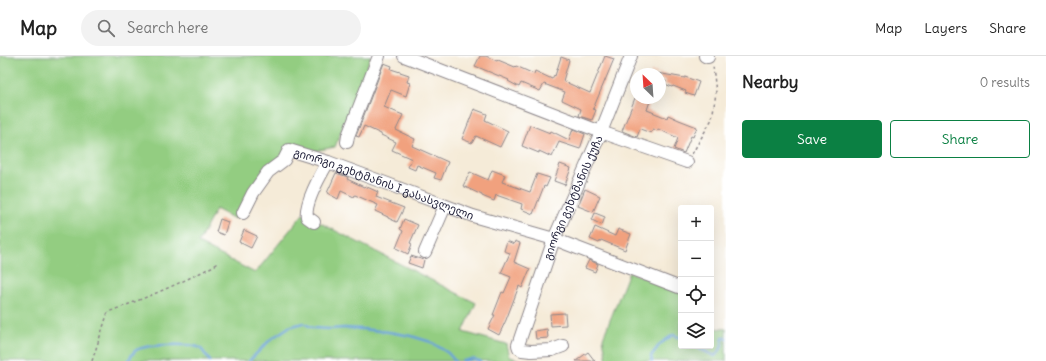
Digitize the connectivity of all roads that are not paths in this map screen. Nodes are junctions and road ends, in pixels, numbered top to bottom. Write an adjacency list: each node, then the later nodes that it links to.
1 (379, 56): 5 (street)
2 (404, 56): 4 (street)
3 (631, 56): 4 (street, გიორგი გეხტმანის ქუჩა)
4 (601, 132): 7 (street); 11 (street, გიორგი გეხტმანის ქუჩა)
5 (347, 142)
6 (328, 162): 8 (street, გიორგი გეხტმანის I გასასვლელი); 9 (street, გიორგი გეხტმანის I გასასვლელი); 10 (street)
7 (687, 162)
8 (445, 206): 11 (street, გიორგი გეხტმანის I გასასვლელი); 12 (street)
9 (243, 213)
10 (314, 222)
11 (554, 240): 13 (street, გიორგი გეხტმანის I გასასვლელი); 14 (street, გიორგი გეხტმანის ქუჩა)
12 (425, 252)
13 (678, 287)
14 (563, 346)

